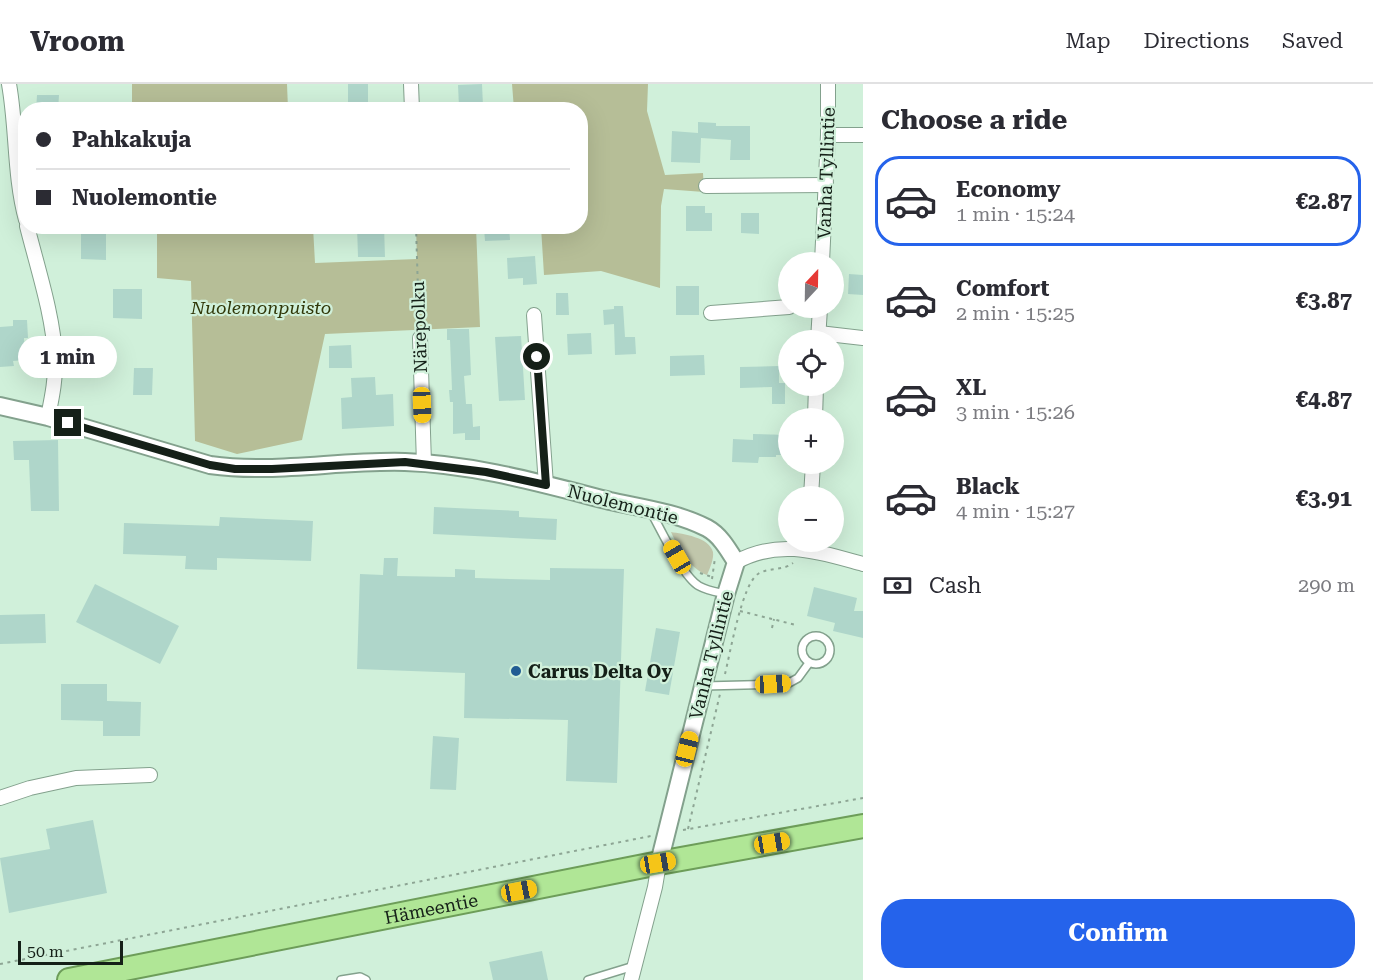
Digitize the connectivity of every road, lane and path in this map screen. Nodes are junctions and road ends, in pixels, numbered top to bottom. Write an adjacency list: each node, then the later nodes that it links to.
1 (9, 84): 7 (street)
2 (411, 84): 4 (street)
3 (828, 84): 5 (street, Vanha Tyllintie)
4 (412, 102)
5 (828, 135): 6 (street); 8 (street, Vanha Tyllintie)
6 (863, 135)
7 (18, 183)
8 (826, 185): 9 (street); 12 (street, Vanha Tyllintie)
9 (706, 186)
10 (29, 234): 20 (street)
11 (416, 234): 16 (path, Närepolku)
12 (823, 252)
13 (778, 308): 14 (street)
14 (711, 313)
15 (534, 315): 22 (street)
16 (420, 338): 21 (street, Närepolku)
17 (844, 338): 18 (street)
18 (863, 338)
19 (0, 406): 20 (street, Nuolemontie)
20 (48, 417): 21 (street, Nuolemontie)
21 (424, 464): 22 (street, Nuolemontie)
22 (546, 485): 23 (street, Nuolemontie)
23 (651, 510): 26 (street, Nuolemontie); 28 (lane)
24 (778, 549): 26 (street)
25 (829, 552): 27 (street)
26 (736, 562): 28 (street, Vanha Tyllintie)
27 (863, 564)
28 (726, 594): 34 (street, Vanha Tyllintie)
29 (740, 611): 30 (path)
30 (774, 619): 31 (path); 32 (path)
31 (796, 625)
32 (772, 628)
33 (808, 663): 33 (lane); 34 (lane)
34 (703, 686): 39 (street, Vanha Tyllintie)
35 (150, 776): 36 (street)
36 (0, 798)
37 (863, 798): 39 (path)
38 (863, 826): 40 (highway, Hämeentie)
39 (666, 833): 40 (street, Vanha Tyllintie); 41 (path)
40 (658, 863): 42 (street); 43 (highway, Hämeentie)
41 (0, 964)
42 (634, 966): 46 (lane); 47 (street)
43 (69, 980)
44 (341, 980): 45 (lane)
45 (366, 980)
46 (588, 980)
47 (631, 980)

